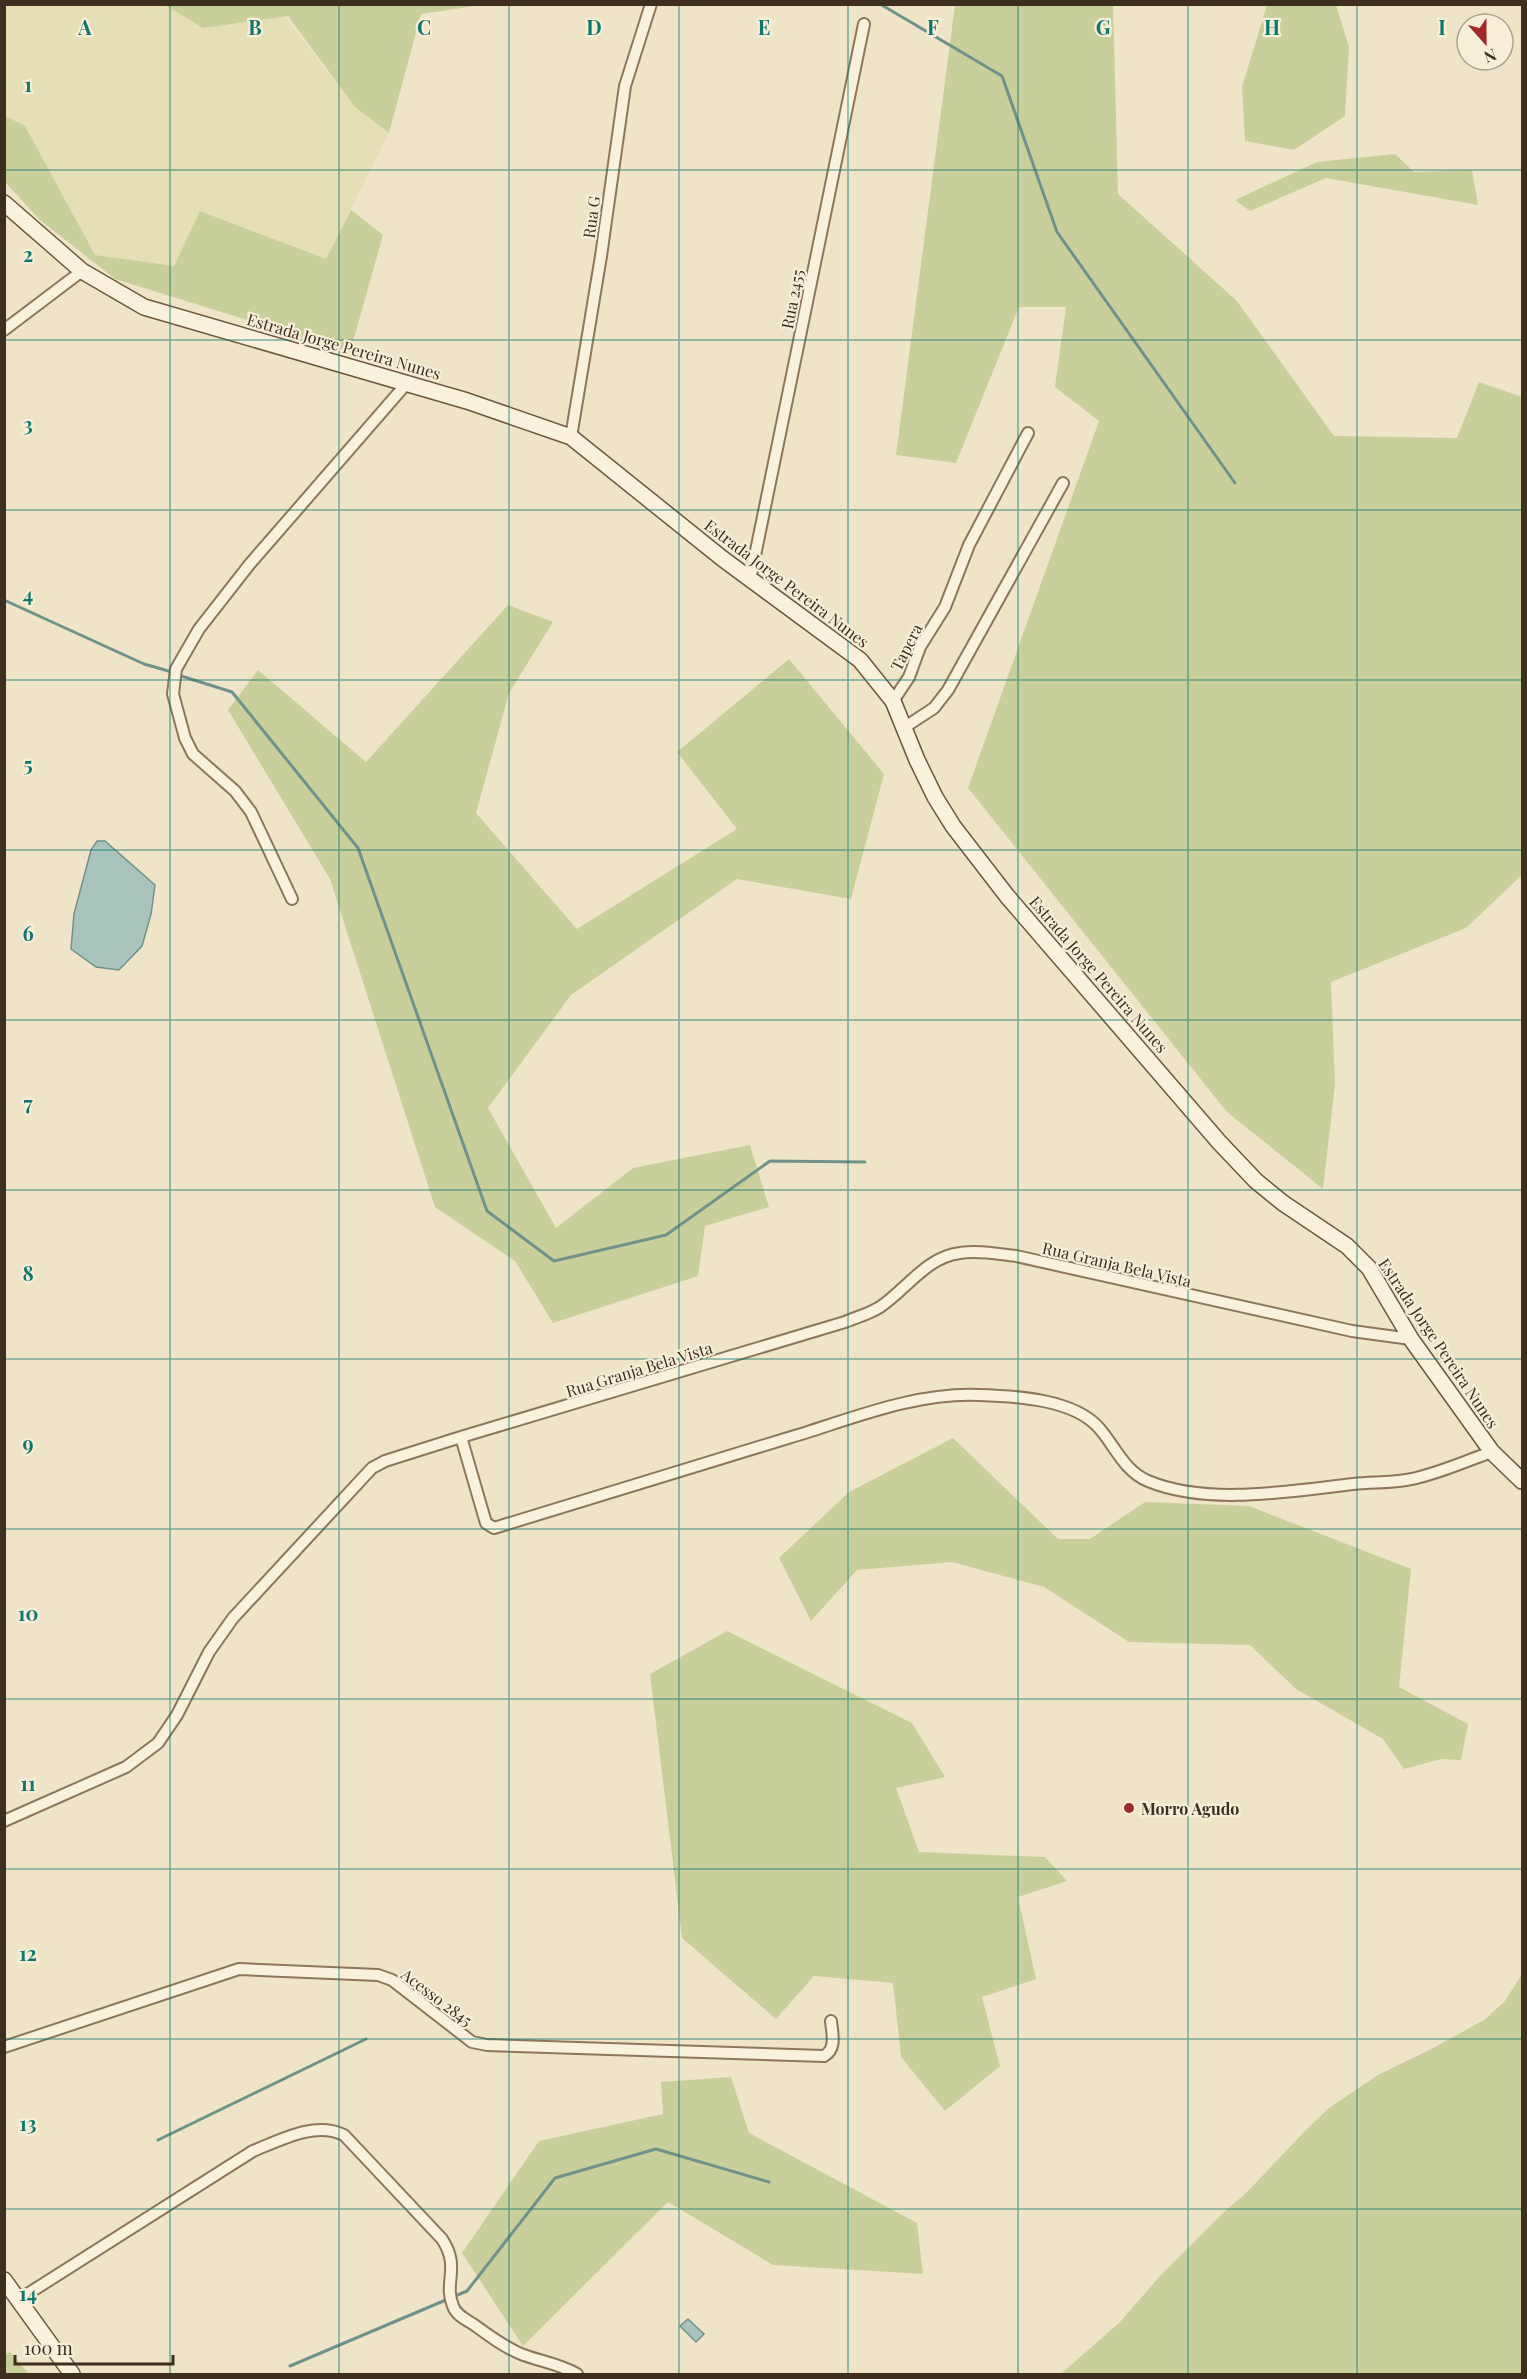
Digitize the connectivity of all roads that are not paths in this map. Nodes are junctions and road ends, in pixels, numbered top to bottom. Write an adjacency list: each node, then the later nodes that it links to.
1 (651, 4): 8 (street, Rua G)
2 (864, 24): 10 (street, Rua 2455)
3 (4, 203): 4 (street, Estrada Jorge Pereira Nunes)
4 (82, 271): 5 (street); 6 (street, Estrada Jorge Pereira Nunes)
5 (4, 330)
6 (407, 383): 8 (street, Estrada Jorge Pereira Nunes); 13 (street)
7 (1028, 433): 11 (street, Tapera)
8 (572, 437): 10 (street, Estrada Jorge Pereira Nunes)
9 (1063, 483): 12 (street)
10 (750, 580): 11 (street, Estrada Jorge Pereira Nunes)
11 (893, 701): 12 (street, Estrada Jorge Pereira Nunes)
12 (905, 727): 14 (street, Estrada Jorge Pereira Nunes)
13 (292, 899)
14 (1411, 1339): 15 (street, Rua Granja Bela Vista); 16 (street, Estrada Jorge Pereira Nunes)
15 (461, 1437): 16 (street); 18 (street, Rua Granja Bela Vista)
16 (1492, 1452): 17 (street, Estrada Jorge Pereira Nunes)
17 (1522, 1480)
18 (4, 1821)
19 (831, 2021): 20 (street, Acesso 2845)
20 (4, 2048)
21 (4, 2280): 22 (street)
22 (18, 2300): 23 (street); 24 (street)
23 (72, 2374)
24 (578, 2374)

